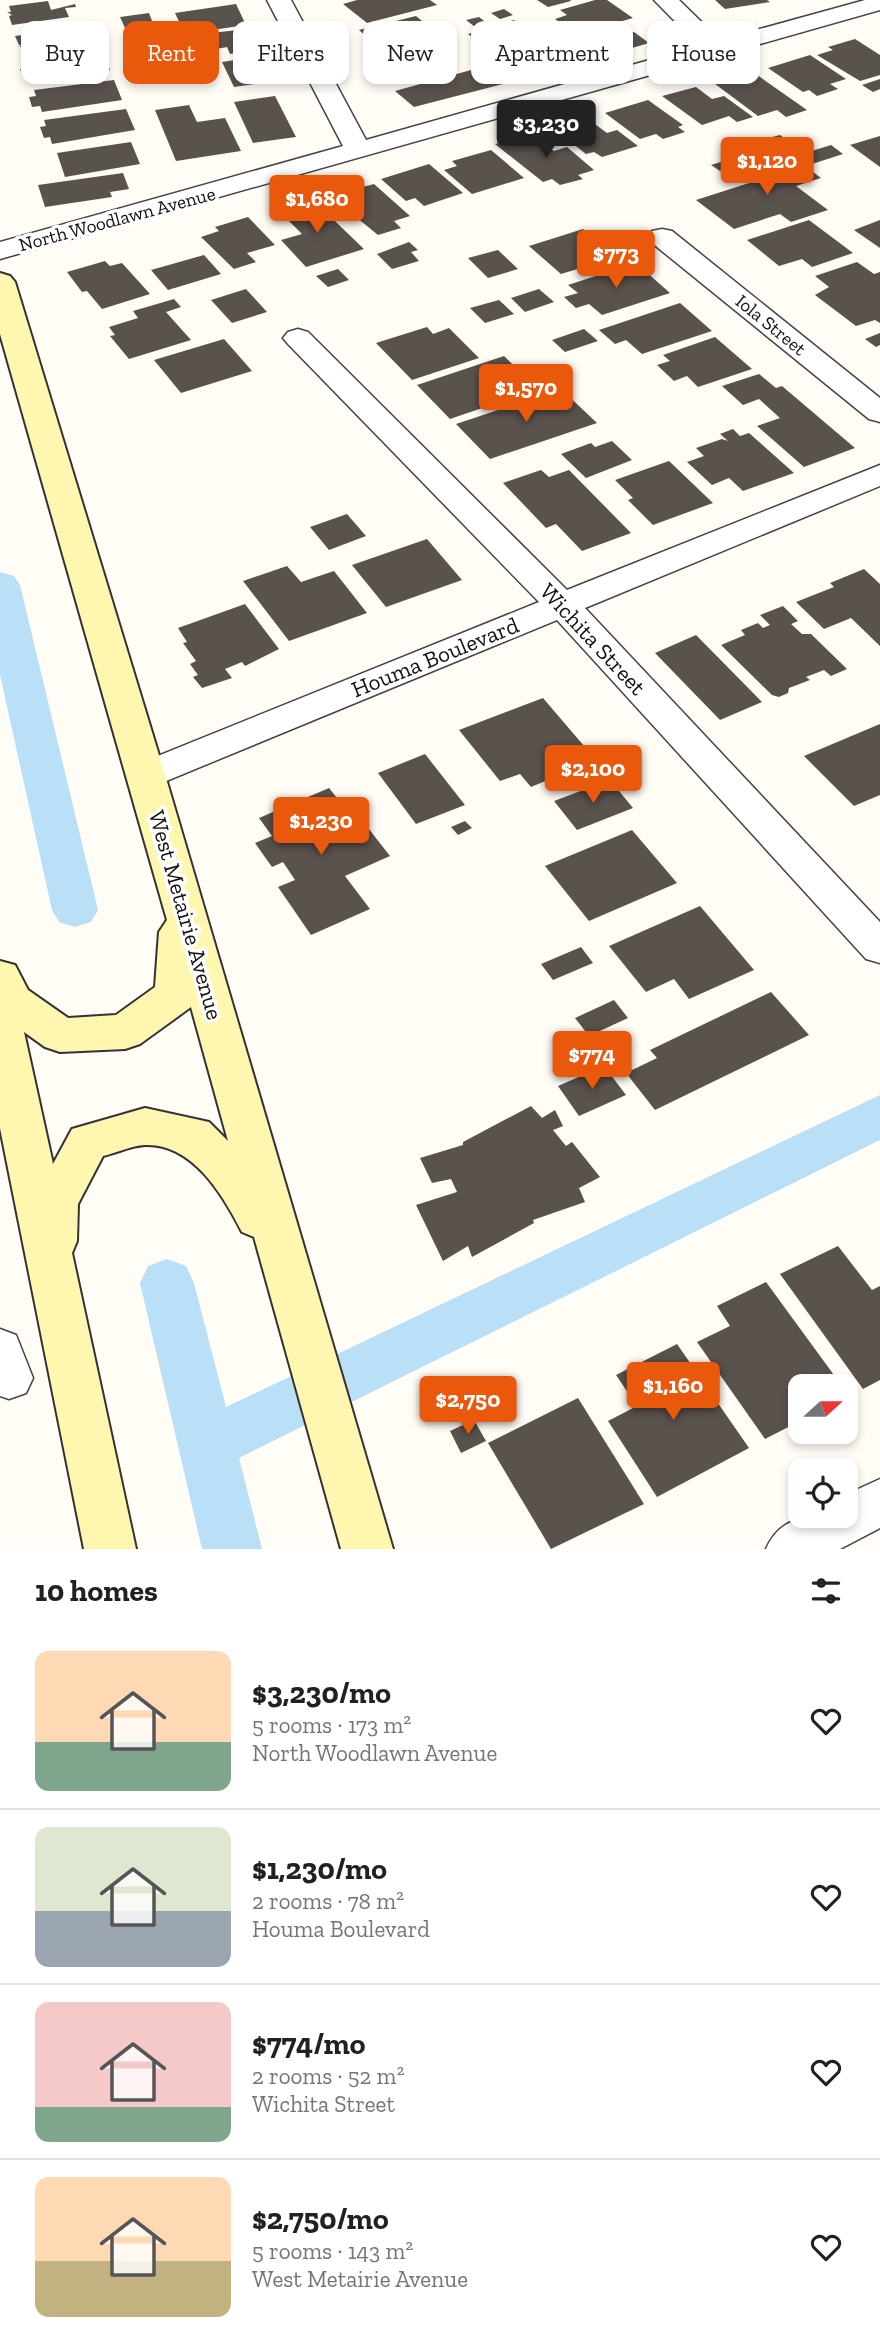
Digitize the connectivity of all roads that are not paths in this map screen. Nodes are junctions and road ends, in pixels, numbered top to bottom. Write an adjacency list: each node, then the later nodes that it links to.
1 (279, 0): 7 (street)
2 (666, 0): 4 (street)
3 (880, 3): 5 (street, North Woodlawn Avenue)
4 (687, 21)
5 (760, 36)
6 (647, 69): 7 (street, North Woodlawn Avenue)
7 (359, 152): 9 (street, North Woodlawn Avenue)
8 (662, 237): 12 (street, Iola Street)
9 (0, 251)
10 (0, 282): 15 (main road, West Metairie Avenue)
11 (298, 338): 14 (street, Wichita Street)
12 (880, 413)
13 (880, 475): 14 (street, Houma Boulevard)
14 (562, 606): 15 (street, Houma Boulevard); 17 (street, Wichita Street)
15 (146, 775): 16 (main road, West Metairie Avenue)
16 (178, 887): 18 (main road); 21 (main road, West Metairie Avenue)
17 (880, 948)
18 (0, 977)
19 (0, 1020): 20 (main road)
20 (53, 1277): 21 (main road); 23 (main road)
21 (290, 1286): 24 (main road, West Metairie Avenue)
22 (880, 1502): 25 (street)
23 (110, 1549)
24 (367, 1549)
25 (791, 1549)

